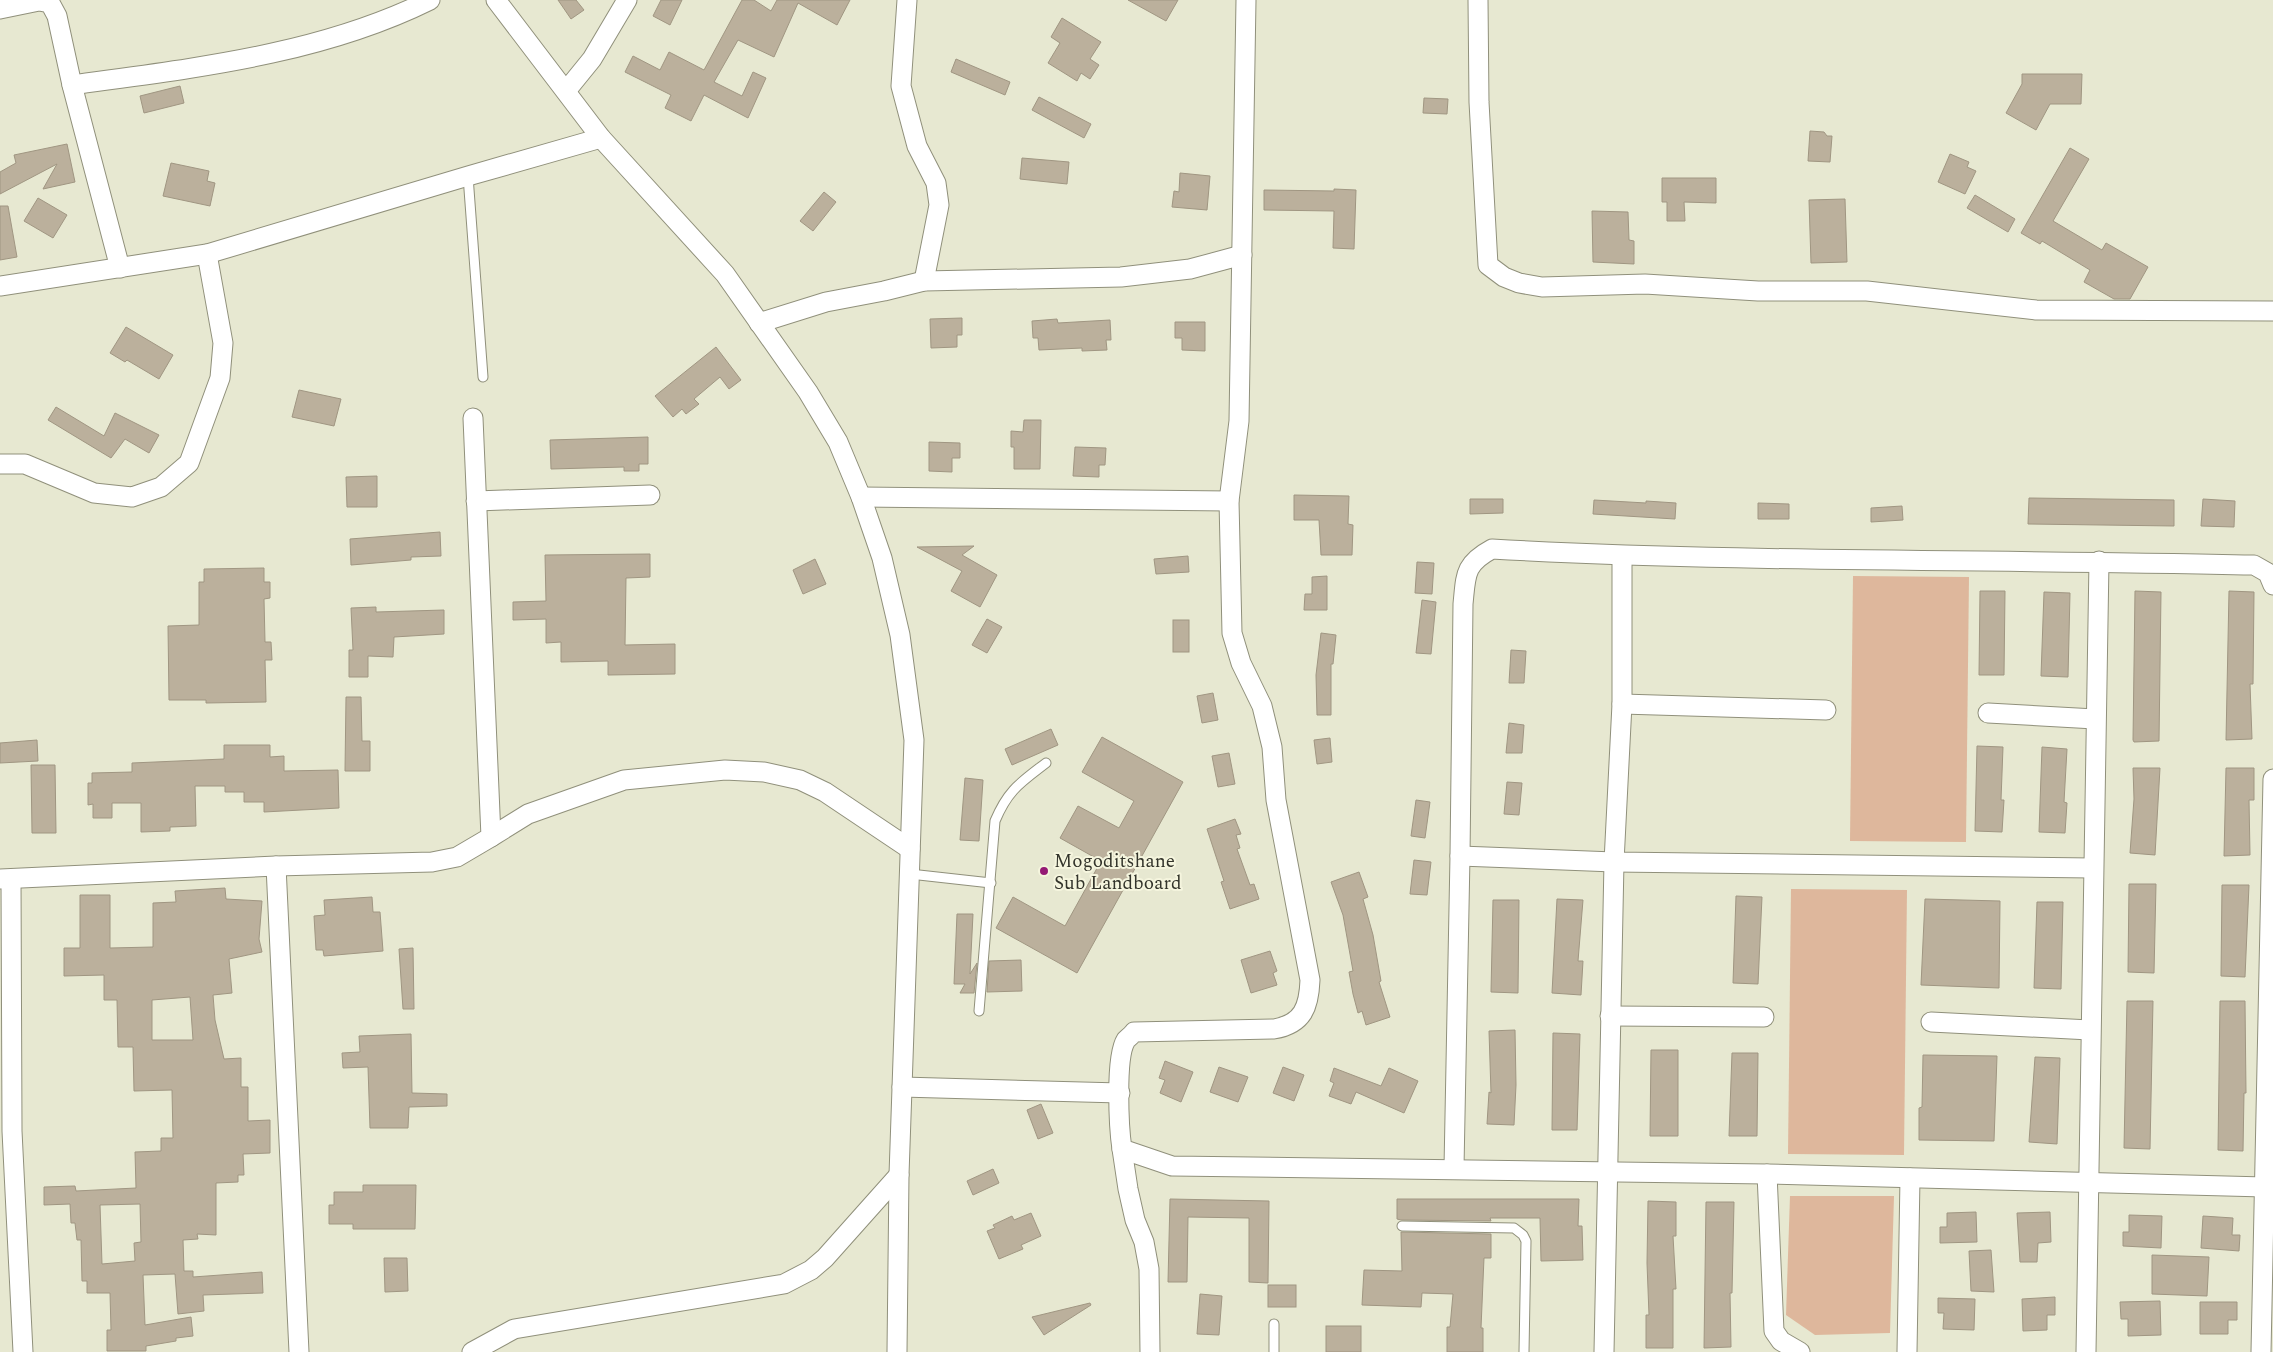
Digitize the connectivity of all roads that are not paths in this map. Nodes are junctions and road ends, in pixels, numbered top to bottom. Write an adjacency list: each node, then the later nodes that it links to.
1 (430, 0): 8 (street)
2 (496, 0): 9 (street)
3 (627, 0): 9 (street)
4 (907, 0): 15 (street)
5 (1246, 0): 13 (street)
6 (1478, 0): 17 (street)
7 (0, 9): 8 (street)
8 (72, 85): 14 (street)
9 (566, 91): 10 (street)
10 (601, 138): 11 (street); 18 (street)
11 (468, 176): 12 (street); 19 (lane)
12 (207, 254): 14 (street); 21 (street)
13 (1242, 255): 15 (street); 25 (street)
14 (120, 268): 16 (street)
15 (924, 281): 18 (street)
16 (0, 286)
17 (2273, 311)
18 (759, 323): 23 (street)
19 (483, 377)
20 (473, 418): 24 (street)
21 (0, 464)
22 (650, 495): 24 (street)
23 (861, 497): 25 (street); 36 (street)
24 (476, 501): 35 (street)
25 (1229, 501): 50 (street)
26 (1622, 556): 27 (street); 29 (street); 37 (street)
27 (2099, 561): 28 (street); 32 (street)
28 (2273, 585)
29 (1622, 704): 30 (street); 38 (street)
30 (1826, 710)
31 (1988, 713): 32 (street)
32 (2096, 719): 40 (street)
33 (1046, 763): 43 (lane)
34 (2273, 779): 59 (street)
35 (491, 837): 36 (street); 39 (street)
36 (910, 850): 41 (street)
37 (1460, 856): 38 (street); 53 (street)
38 (1614, 862): 40 (street); 45 (street)
39 (276, 866): 42 (street); 63 (street)
40 (2092, 868): 48 (street)
41 (910, 874): 43 (lane); 49 (street)
42 (5, 879): 51 (street)
43 (991, 884): 44 (lane)
44 (980, 1011)
45 (1610, 1016): 46 (street); 54 (street)
46 (1764, 1017)
47 (1930, 1022): 48 (street)
48 (2090, 1030): 58 (street)
49 (902, 1087): 50 (street); 56 (street)
50 (1120, 1093): 52 (street)
51 (6, 1131): 62 (street)
52 (1122, 1149): 53 (street); 66 (street)
53 (1454, 1168): 54 (street)
54 (1608, 1172): 55 (street); 69 (street)
55 (1767, 1174): 57 (street); 70 (street)
56 (899, 1175): 64 (street); 65 (street)
57 (1910, 1178): 58 (street); 71 (street)
58 (2088, 1183): 59 (street); 72 (street)
59 (2265, 1187): 73 (street)
60 (1402, 1226): 68 (lane)
61 (1274, 1324): 67 (lane)
62 (23, 1352)
63 (299, 1352)
64 (472, 1352)
65 (897, 1352)
66 (1150, 1352)
67 (1274, 1352)
68 (1524, 1352)
69 (1604, 1352)
70 (1800, 1352)
71 (1907, 1352)
72 (2086, 1352)
73 (2261, 1352)

